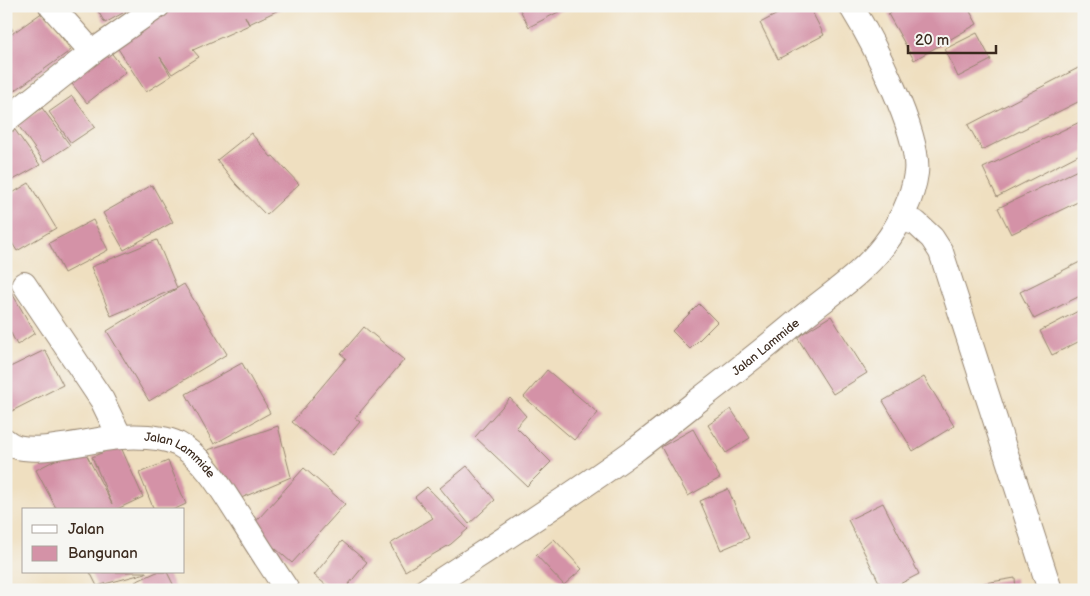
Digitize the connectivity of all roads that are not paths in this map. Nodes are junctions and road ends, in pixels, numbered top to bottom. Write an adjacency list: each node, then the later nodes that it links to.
1 (51, 6): 4 (street)
2 (158, 6): 4 (street)
3 (852, 6): 6 (street, Jalan Lammide)
4 (92, 52): 5 (street)
5 (6, 120)
6 (900, 219): 11 (street, Jalan Lammide); 12 (street)
7 (24, 284): 8 (street)
8 (120, 436): 9 (street, Jalan Lammide); 10 (street, Jalan Lammide)
9 (9, 444)
10 (287, 590)
11 (426, 590)
12 (1050, 590)

